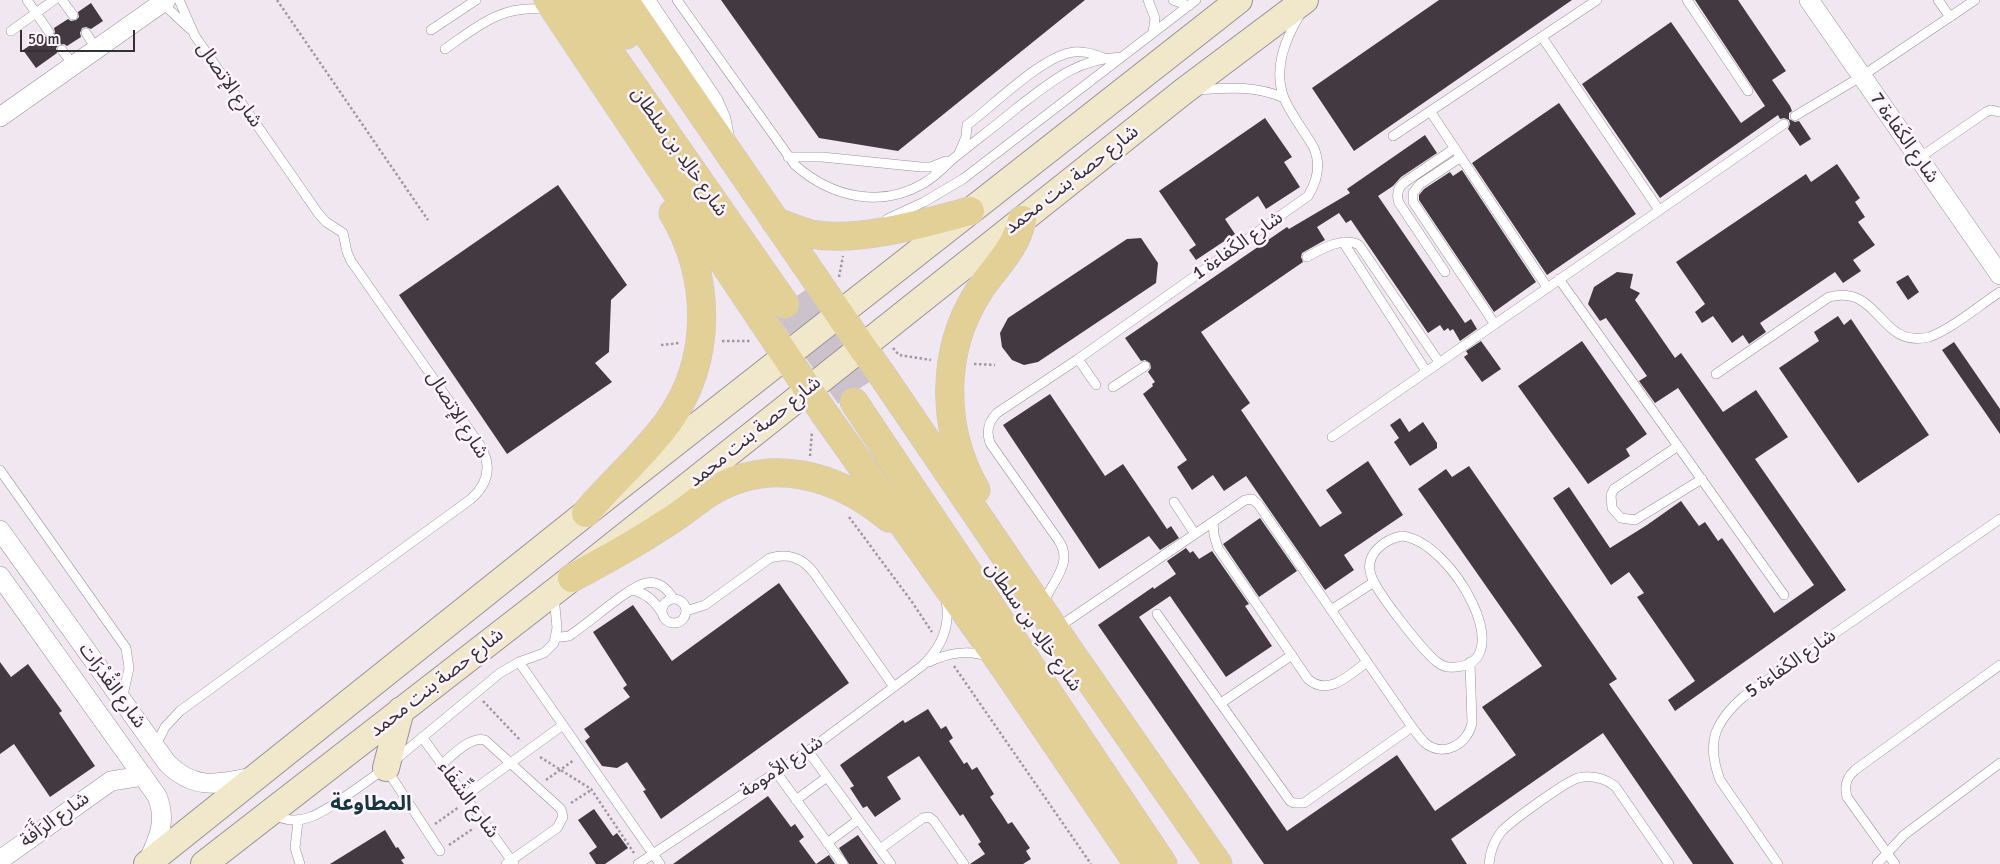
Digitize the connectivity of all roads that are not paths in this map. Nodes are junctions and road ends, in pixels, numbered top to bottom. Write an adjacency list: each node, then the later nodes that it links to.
1 (27, 0): 21 (lane)
2 (54, 0): 21 (lane)
3 (62, 0): 22 (lane)
4 (476, 0): 25 (lane)
5 (602, 0): 20 (main road, شارع خالِد بن سلطان)
6 (624, 0): 45 (main road)
7 (645, 0): 45 (street)
8 (677, 0): 47 (lane)
9 (1148, 0): 28 (lane)
10 (1173, 0): 19 (lane)
11 (1239, 0): 51 (main road, شارع حصة بنت محمد)
12 (1306, 0): 36 (main road, شارع حصة بنت محمد); 37 (lane, شارع الكَفاءة 1)
13 (1597, 0): 30 (lane)
14 (1687, 0): 35 (lane)
15 (1808, 0): 34 (street, شارع الكَفاءة 7)
16 (1938, 0): 23 (lane)
17 (1975, 0): 23 (lane)
18 (169, 1): 24 (lane, شارع الإتصال); 24 (lane, شارع الإتصال); 41 (street)
19 (1192, 3): 28 (lane)
20 (559, 4): 29 (main road); 31 (lane)
21 (36, 13): 26 (lane); 27 (lane)
22 (73, 15)
23 (1950, 17): 34 (lane)
24 (190, 29): 115 (lane, شارع الإتصال)
25 (432, 30)
26 (11, 31)
27 (49, 32)
28 (1153, 33): 32 (lane)
29 (571, 34): 65 (main road); 79 (main road)
30 (1542, 37): 38 (lane); 50 (lane)
31 (445, 49)
32 (1121, 57): 33 (lane); 54 (lane)
33 (1104, 58): 46 (lane); 46 (lane)
34 (1862, 76): 40 (lane); 49 (street, شارع الكَفاءة 7)
35 (1748, 91)
36 (1184, 92): 37 (lane); 52 (main road, شارع حصة بنت محمد)
37 (1284, 98): 66 (lane, شارع الكَفاءة 1)
38 (1430, 111): 43 (lane); 44 (lane)
39 (2000, 112): 49 (lane)
40 (1795, 116)
41 (0, 117)
42 (1784, 124): 50 (lane)
43 (1394, 136)
44 (1455, 148): 48 (lane); 57 (lane)
45 (726, 149): 53 (main road)
46 (957, 156): 47 (lane); 47 (lane)
47 (788, 157)
48 (1461, 157): 60 (lane); 63 (lane)
49 (1919, 158): 58 (street, شارع الكَفاءة 7)
50 (1659, 210): 59 (lane)
51 (970, 211): 54 (main road); 62 (main road, شارع حصة بنت محمد)
52 (1022, 220): 64 (main road, شارع حصة بنت محمد); 85 (main road)
53 (775, 221): 54 (main road); 62 (main road)
54 (857, 234)
55 (1344, 242): 56 (lane); 67 (lane); 69 (lane)
56 (1307, 257)
57 (1445, 272)
58 (2000, 275)
59 (1559, 278): 60 (lane); 75 (lane)
60 (1547, 286): 63 (lane)
61 (2000, 292): 70 (lane)
62 (839, 314): 64 (main road); 65 (main road, شارع حصة بنت محمد)
63 (1494, 323): 67 (lane)
64 (862, 347): 73 (main road, شارع حصة بنت محمد); 85 (main road)
65 (786, 355): 73 (main road); 79 (main road, شارع حصة بنت محمد)
66 (1078, 358): 71 (lane); 97 (lane, شارع الكَفاءة 1)
67 (1439, 362): 69 (lane)
68 (1145, 366): 72 (lane)
69 (1426, 371): 74 (lane)
70 (1716, 374)
71 (1096, 385)
72 (1114, 387)
73 (809, 390): 84 (main road); 89 (main road, شارع حصة بنت محمد)
74 (1332, 437)
75 (1678, 446): 77 (lane); 77 (lane)
76 (0, 470): 107 (lane)
77 (1702, 479): 91 (lane)
78 (1174, 502): 83 (lane)
79 (586, 513): 123 (main road, شارع حصة بنت محمد)
80 (2000, 519): 152 (lane, شارع الكَفاءة 5)
81 (1213, 522): 83 (lane); 93 (lane); 99 (lane)
82 (0, 530): 107 (street, شارع القُدْرَات)
83 (1196, 534): 97 (lane)
84 (915, 541): 87 (main road); 89 (main road)
85 (1002, 552): 97 (main road)
86 (0, 576): 108 (street, شارع القُدْرَات)
87 (941, 578): 100 (main road); 105 (lane, شارع الأمومة)
88 (1374, 582): 93 (lane); 103 (lane); 103 (lane)
89 (563, 585): 98 (lane); 110 (main road, شارع حصة بنت محمد)
90 (632, 590): 92 (lane); 95 (lane); 98 (lane)
91 (1784, 595)
92 (673, 599): 94 (lane); 95 (lane)
93 (1330, 610): 102 (lane)
94 (686, 611): 95 (lane); 106 (lane)
95 (662, 613)
96 (1157, 614): 109 (lane)
97 (1049, 620): 149 (main road)
98 (556, 636): 101 (lane)
99 (1292, 655): 102 (lane); 109 (lane)
100 (1000, 661): 105 (lane, شارع الأمومة); 146 (main road)
101 (519, 662): 111 (lane); 113 (lane)
102 (1367, 662): 112 (lane)
103 (1470, 662): 112 (lane)
104 (2000, 665): 135 (lane)
105 (922, 666): 106 (lane, شارع الأمومة)
106 (894, 687): 116 (lane, شارع الأمومة)
107 (117, 693): 108 (street); 115 (street, شارع القُدْرَات)
108 (90, 702): 114 (street, شارع القُدْرَات)
109 (1221, 703): 112 (lane)
110 (401, 710): 120 (main road); 128 (main road, شارع حصة بنت محمد)
111 (562, 725): 117 (lane); 134 (lane)
112 (1412, 727)
113 (422, 737): 119 (lane, شارع الشِّفَاء); 120 (lane)
114 (122, 747): 122 (street, شارع القُدْرَات); 125 (street)
115 (155, 747): 123 (street, شارع القُدْرَات)
116 (808, 751): 121 (lane, شارع الأمومة); 124 (lane)
117 (511, 763): 119 (lane); 126 (lane); 138 (lane)
118 (2000, 763): 135 (lane)
119 (442, 764): 126 (lane, شارع الشِّفَاء)
120 (386, 768): 129 (lane); 133 (lane)
121 (776, 772): 127 (lane); 134 (lane, شارع الأمومة)
122 (143, 776): 125 (street, شارع الرَأَفَة); 140 (street, شارع القُدْرَات)
123 (256, 776): 140 (main road, شارع حصة بنت محمد)
124 (827, 777): 127 (lane); 130 (lane)
125 (111, 780): 137 (street, شارع الرَأَفَة)
126 (467, 798): 138 (lane, شارع الشِّفَاء)
127 (796, 800): 131 (lane)
128 (269, 813): 129 (lane); 136 (main road, شارع حصة بنت محمد)
129 (298, 820): 141 (lane)
130 (858, 820): 131 (lane); 132 (lane)
131 (827, 843): 143 (lane)
132 (880, 849): 144 (lane); 145 (lane)
133 (440, 851)
134 (653, 854): 139 (lane, شارع الأمومة); 142 (lane)
135 (1888, 854): 153 (lane); 154 (lane)
136 (214, 859)
137 (0, 860)
138 (510, 863)
139 (639, 863)
140 (147, 864)
141 (300, 864)
142 (660, 864)
143 (843, 864)
144 (891, 864)
145 (964, 864)
146 (1138, 864)
147 (1163, 864): 148 (main road, شارع خالِد بن سلطان)
148 (1199, 864)
149 (1218, 864)
150 (1489, 864): 151 (lane)
151 (1670, 864)
152 (1778, 864)
153 (1877, 864)
154 (1895, 864)

